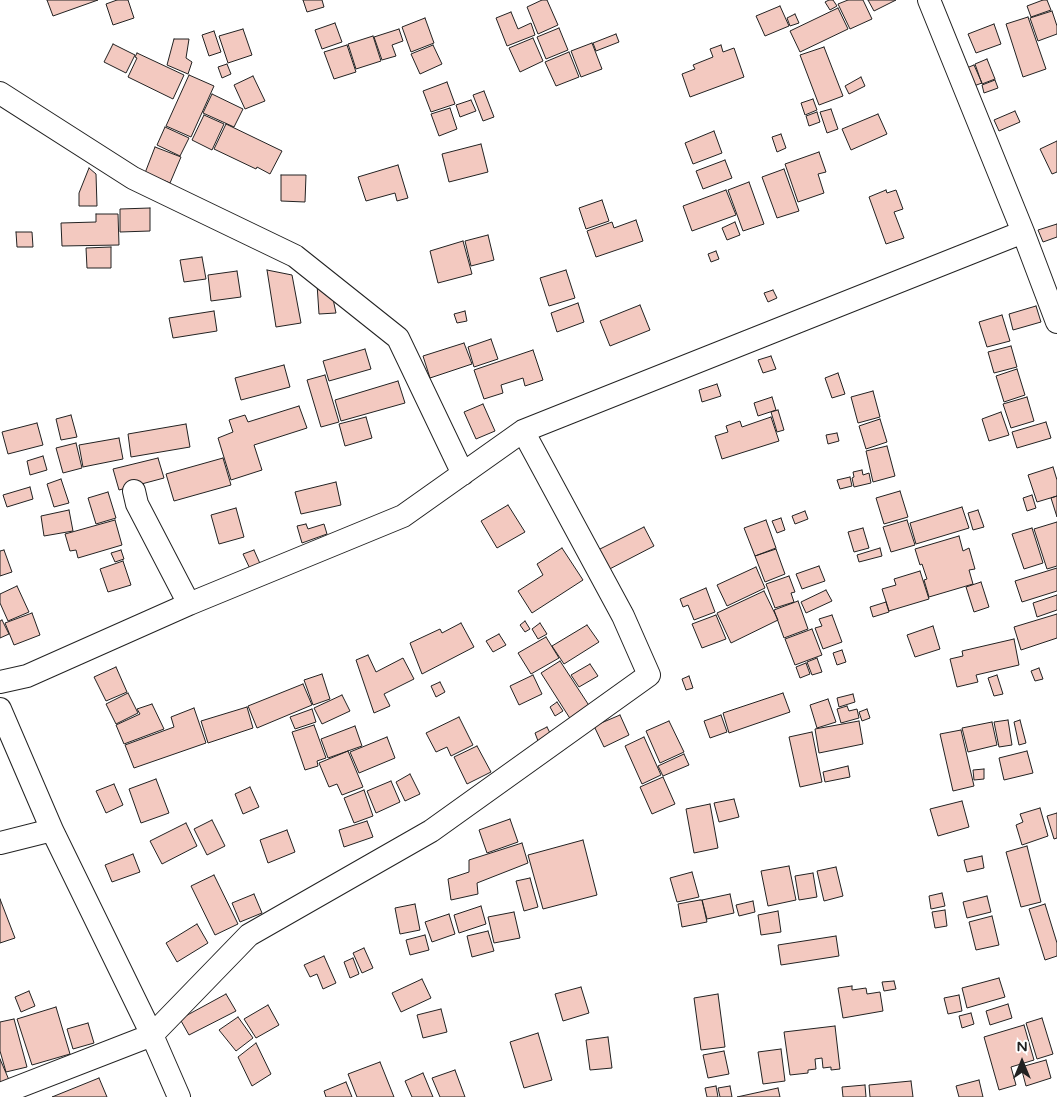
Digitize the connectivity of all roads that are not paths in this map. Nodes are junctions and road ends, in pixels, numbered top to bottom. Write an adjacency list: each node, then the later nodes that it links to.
1 (929, 0): 3 (street)
2 (0, 92): 6 (street)
3 (1023, 232): 4 (street); 5 (street)
4 (1057, 322)
5 (522, 431): 6 (street); 13 (street)
6 (463, 474): 8 (street)
7 (134, 492): 8 (street)
8 (189, 604): 9 (street)
9 (0, 682)
10 (0, 709): 11 (street)
11 (52, 830): 12 (street); 13 (street)
12 (0, 843)
13 (152, 1035): 14 (street); 15 (street)
14 (0, 1094)
15 (179, 1097)

